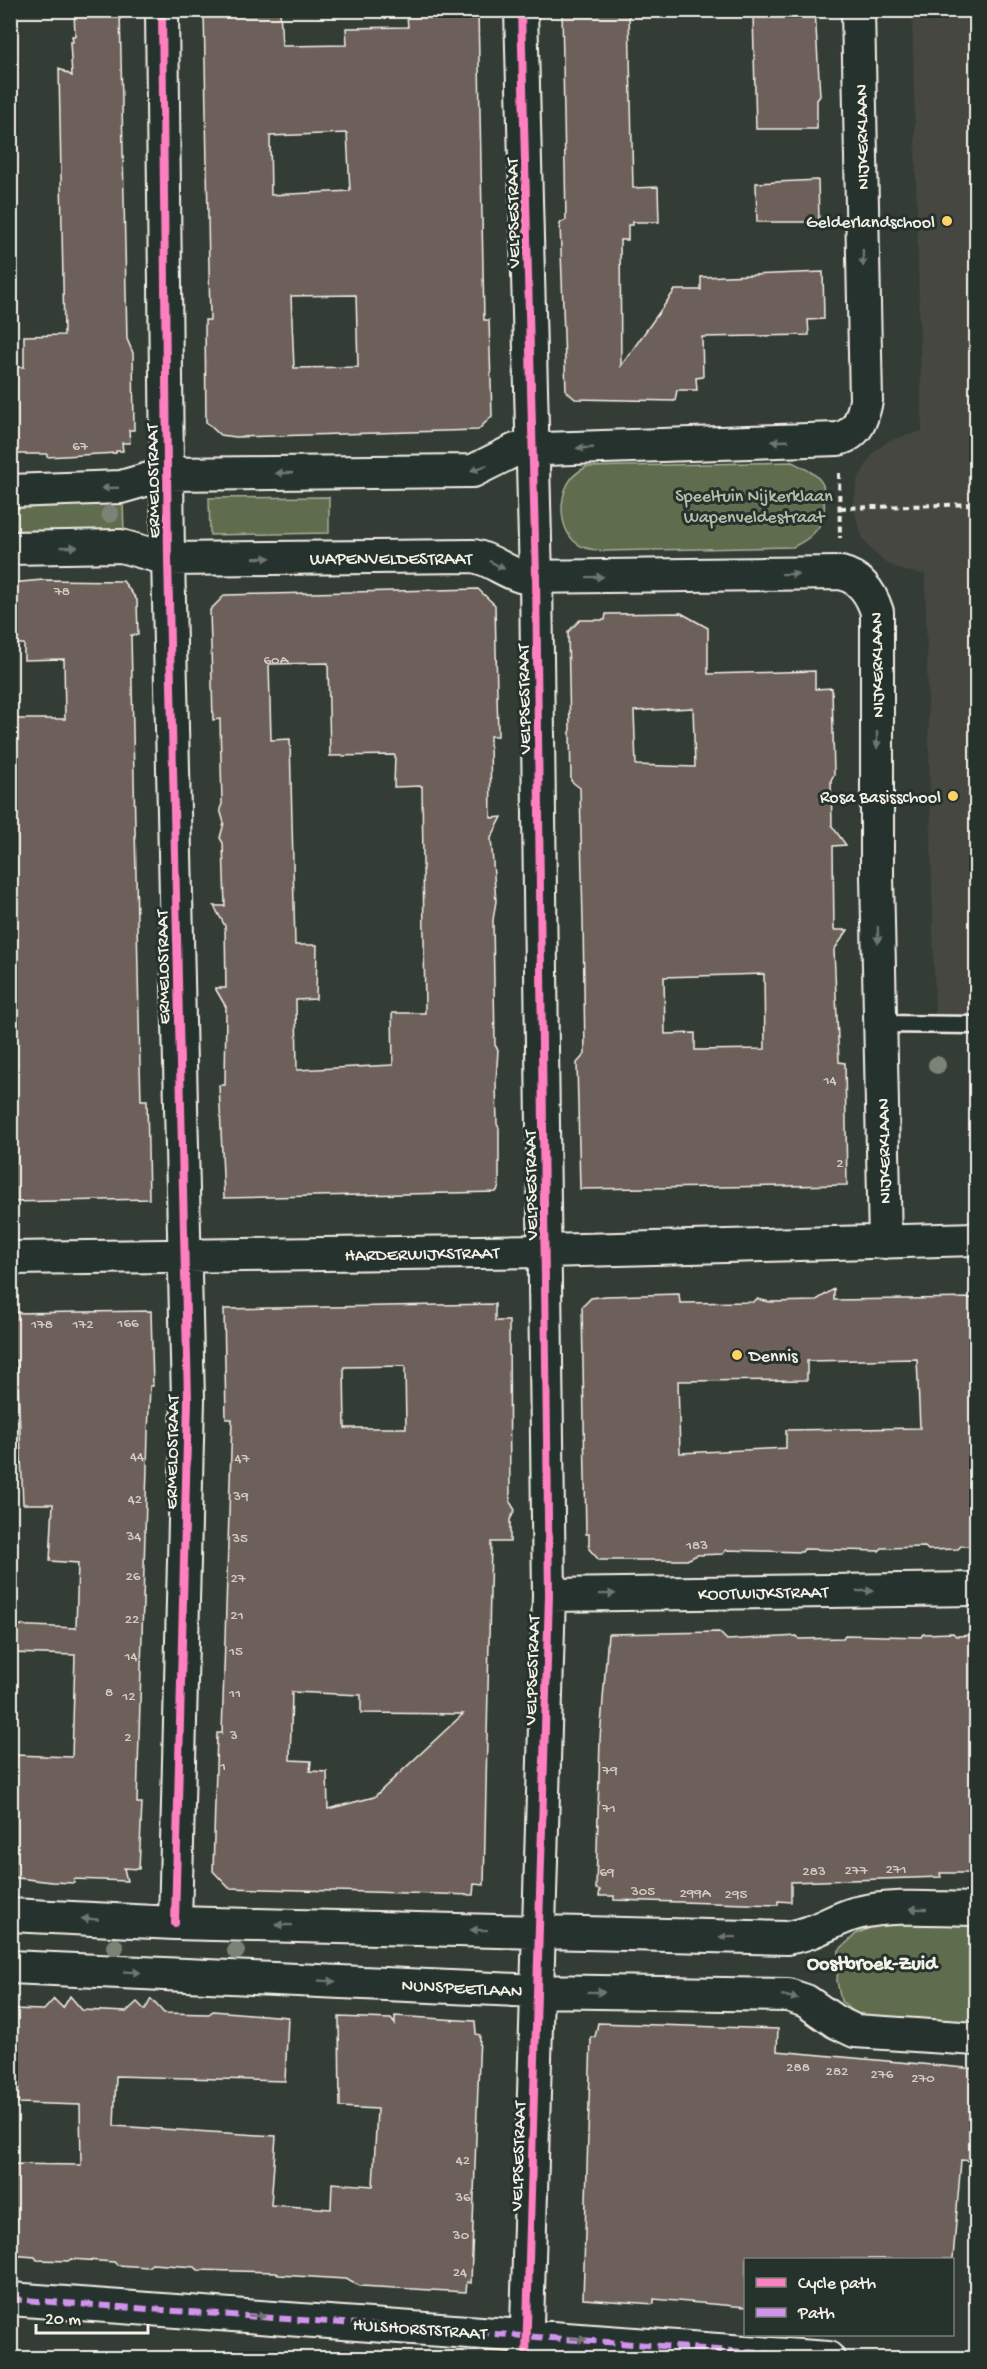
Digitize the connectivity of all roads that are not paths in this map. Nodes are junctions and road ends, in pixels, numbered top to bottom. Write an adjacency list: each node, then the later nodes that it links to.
1 (162, 10): 5 (street, ERMELOSTRAAT)
2 (521, 10): 4 (street, VELPSESTRAAT)
3 (858, 10): 4 (street, NIJKERKLAAN, one-way to 4)
4 (533, 449): 5 (street, one-way to 5); 10 (street, VELPSESTRAAT)
5 (166, 474): 6 (street, one-way to 6); 8 (street, ERMELOSTRAAT)
6 (10, 491)
7 (10, 548): 8 (street, WAPENVELDESTRAAT, one-way to 8)
8 (168, 559): 10 (street, WAPENVELDESTRAAT, one-way to 10); 16 (street, ERMELOSTRAAT)
9 (841, 573): 10 (street, WAPENVELDESTRAAT, one-way to 9); 11 (street, NIJKERKLAAN, one-way to 11)
10 (536, 578): 15 (street, VELPSESTRAAT)
11 (880, 1024): 12 (lane); 14 (street, NIJKERKLAAN)
12 (976, 1025)
13 (976, 1239): 14 (street, HARDERWIJKSTRAAT)
14 (885, 1242): 15 (street, HARDERWIJKSTRAAT)
15 (546, 1251): 16 (street, HARDERWIJKSTRAAT); 19 (street, VELPSESTRAAT)
16 (183, 1257): 17 (street, HARDERWIJKSTRAAT); 22 (street, ERMELOSTRAAT)
17 (10, 1258)
18 (976, 1589): 19 (street, KOOTWIJKSTRAAT, one-way to 18)
19 (549, 1595): 23 (street, VELPSESTRAAT)
20 (976, 1909): 23 (street, one-way to 23)
21 (10, 1915): 22 (street, one-way to 21)
22 (176, 1923): 23 (street, one-way to 22)
23 (538, 1932): 25 (street, VELPSESTRAAT)
24 (10, 1966): 25 (street, NUNSPEETLAAN, one-way to 25)
25 (537, 1991): 26 (street, NUNSPEETLAAN, one-way to 26); 28 (street, VELPSESTRAAT)
26 (976, 2039)
27 (10, 2300): 28 (street, HULSHORSTSTRAAT, one-way to 28)
28 (526, 2347): 29 (street, HULSHORSTSTRAAT, one-way to 29)
29 (828, 2358)

